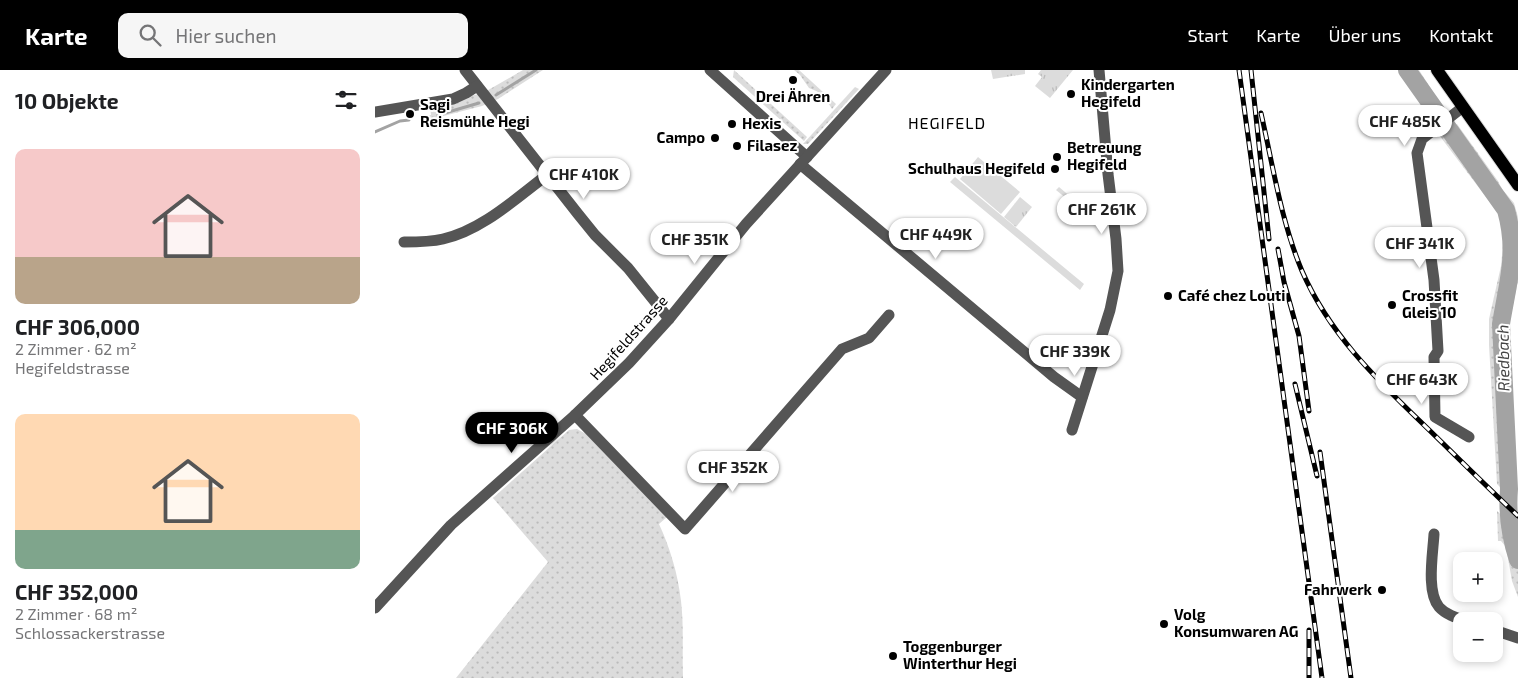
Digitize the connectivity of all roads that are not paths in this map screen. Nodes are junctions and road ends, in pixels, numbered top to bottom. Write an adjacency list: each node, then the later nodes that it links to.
1 (465, 70): 6 (street)
2 (710, 70): 9 (street)
3 (886, 70): 9 (street, Hegifeldstrasse)
4 (1099, 70): 15 (street)
5 (1437, 70): 7 (main road)
6 (477, 86): 8 (street); 10 (street)
7 (1463, 107): 11 (main road); 18 (street)
8 (375, 112)
9 (803, 160): 14 (street, Hegifeldstrasse); 15 (street)
10 (547, 175): 12 (street); 14 (street)
11 (1517, 182)
12 (404, 242)
13 (889, 315): 16 (street)
14 (669, 319): 16 (street, Hegifeldstrasse)
15 (1082, 397): 17 (street)
16 (575, 415): 20 (street, Hegifeldstrasse)
17 (1072, 430)
18 (1469, 437)
19 (1434, 534): 21 (street)
20 (375, 608)
21 (1453, 616)
22 (1503, 633): 23 (street)
23 (1518, 638)

